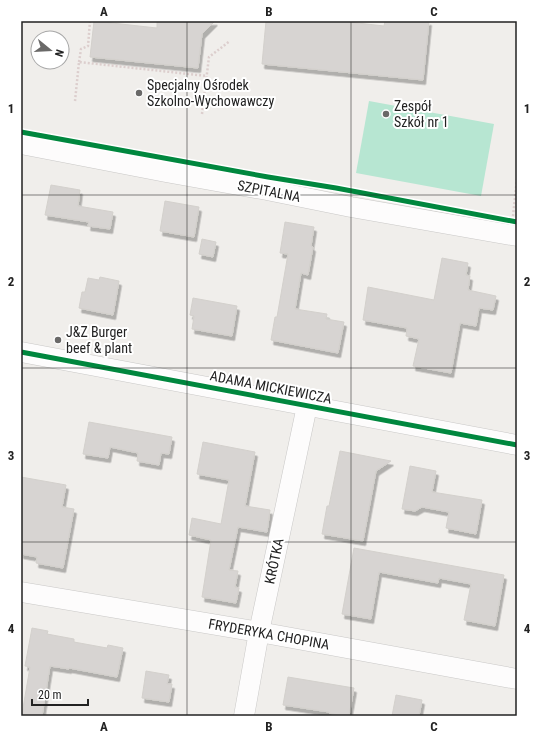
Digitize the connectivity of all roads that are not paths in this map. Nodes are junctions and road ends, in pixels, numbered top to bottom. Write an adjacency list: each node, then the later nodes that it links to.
1 (21, 144): 2 (street, SZPITALNA)
2 (517, 236)
3 (21, 352): 4 (street, ADAMA MICKIEWICZA)
4 (307, 406): 5 (street, ADAMA MICKIEWICZA); 7 (street, KRÓTKA)
5 (517, 445)
6 (21, 592): 7 (street, FRYDERYKA CHOPINA)
7 (258, 632): 8 (street, FRYDERYKA CHOPINA); 9 (street, KRÓTKA)
8 (517, 679)
9 (244, 716)

